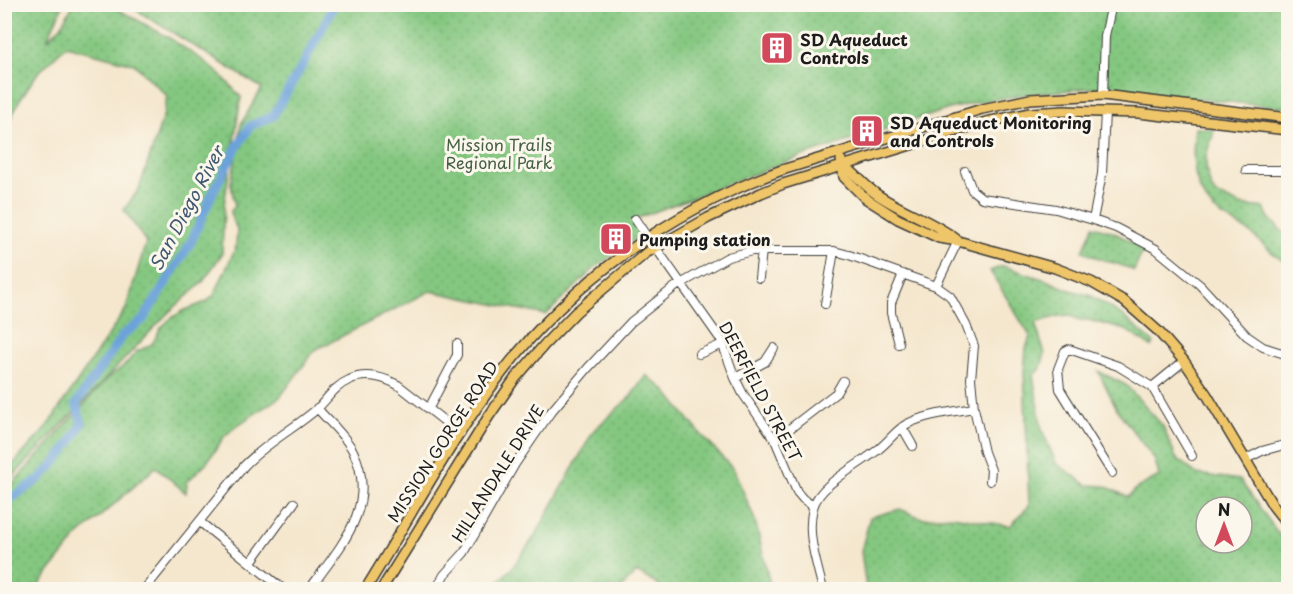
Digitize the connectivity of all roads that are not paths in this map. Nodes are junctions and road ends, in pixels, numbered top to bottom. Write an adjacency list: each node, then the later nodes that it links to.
1 (1112, 4): 2 (street)
2 (1103, 95): 3 (main road); 5 (main road, MISSION GORGE ROAD); 7 (main road, MISSION GORGE ROAD)
3 (1086, 111): 4 (main road, MISSION GORGE ROAD); 8 (main road, MISSION GORGE ROAD)
4 (1105, 112): 6 (main road, MISSION GORGE ROAD); 13 (street)
5 (1288, 118)
6 (1288, 130)
7 (838, 153): 8 (main road); 14 (main road, MISSION GORGE ROAD)
8 (843, 165): 15 (main road); 16 (main road, MISSION GORGE ROAD)
9 (1246, 170): 10 (street)
10 (1288, 170)
11 (965, 171): 13 (street)
12 (635, 219): 14 (street)
13 (1093, 219): 29 (street)
14 (647, 237): 38 (main road, MISSION GORGE ROAD)
15 (958, 241): 22 (street); 30 (main road)
16 (656, 248): 21 (street, DEERFIELD STREET); 55 (main road, MISSION GORGE ROAD)
17 (762, 250): 18 (street, HILLANDALE DRIVE); 20 (street); 21 (street, HILLANDALE DRIVE)
18 (834, 251): 19 (street, HILLANDALE DRIVE); 23 (street)
19 (903, 274): 22 (street, HILLANDALE DRIVE); 26 (street)
20 (759, 278)
21 (680, 284): 25 (street, DEERFIELD STREET); 56 (street, HILLANDALE DRIVE)
22 (936, 286): 36 (street, HILLANDALE DRIVE)
23 (825, 304)
24 (457, 344): 35 (street)
25 (723, 344): 28 (street); 31 (street, DEERFIELD STREET)
26 (899, 344)
27 (774, 348): 31 (street)
28 (699, 354)
29 (1288, 355)
30 (1184, 362): 33 (street); 43 (main road)
31 (735, 378): 39 (street, DEERFIELD STREET)
32 (843, 381): 39 (street)
33 (1152, 387): 42 (street); 44 (street)
34 (317, 408): 35 (street); 48 (street); 53 (street)
35 (429, 408): 38 (street)
36 (974, 408): 37 (street); 45 (street, HILLANDALE DRIVE)
37 (902, 427): 41 (street); 47 (street)
38 (461, 434): 54 (main road, MISSION GORGE ROAD)
39 (775, 440): 47 (street, DEERFIELD STREET)
40 (1288, 444): 43 (street)
41 (914, 446)
42 (1192, 456)
43 (1246, 459): 49 (main road)
44 (1112, 473)
45 (990, 481)
46 (294, 503): 50 (street)
47 (813, 506): 57 (street)
48 (200, 522): 50 (street); 51 (street)
49 (1288, 525)
50 (250, 562): 52 (street)
51 (144, 590)
52 (284, 590)
53 (309, 590)
54 (365, 590)
55 (381, 590)
56 (436, 590)
57 (823, 590)

